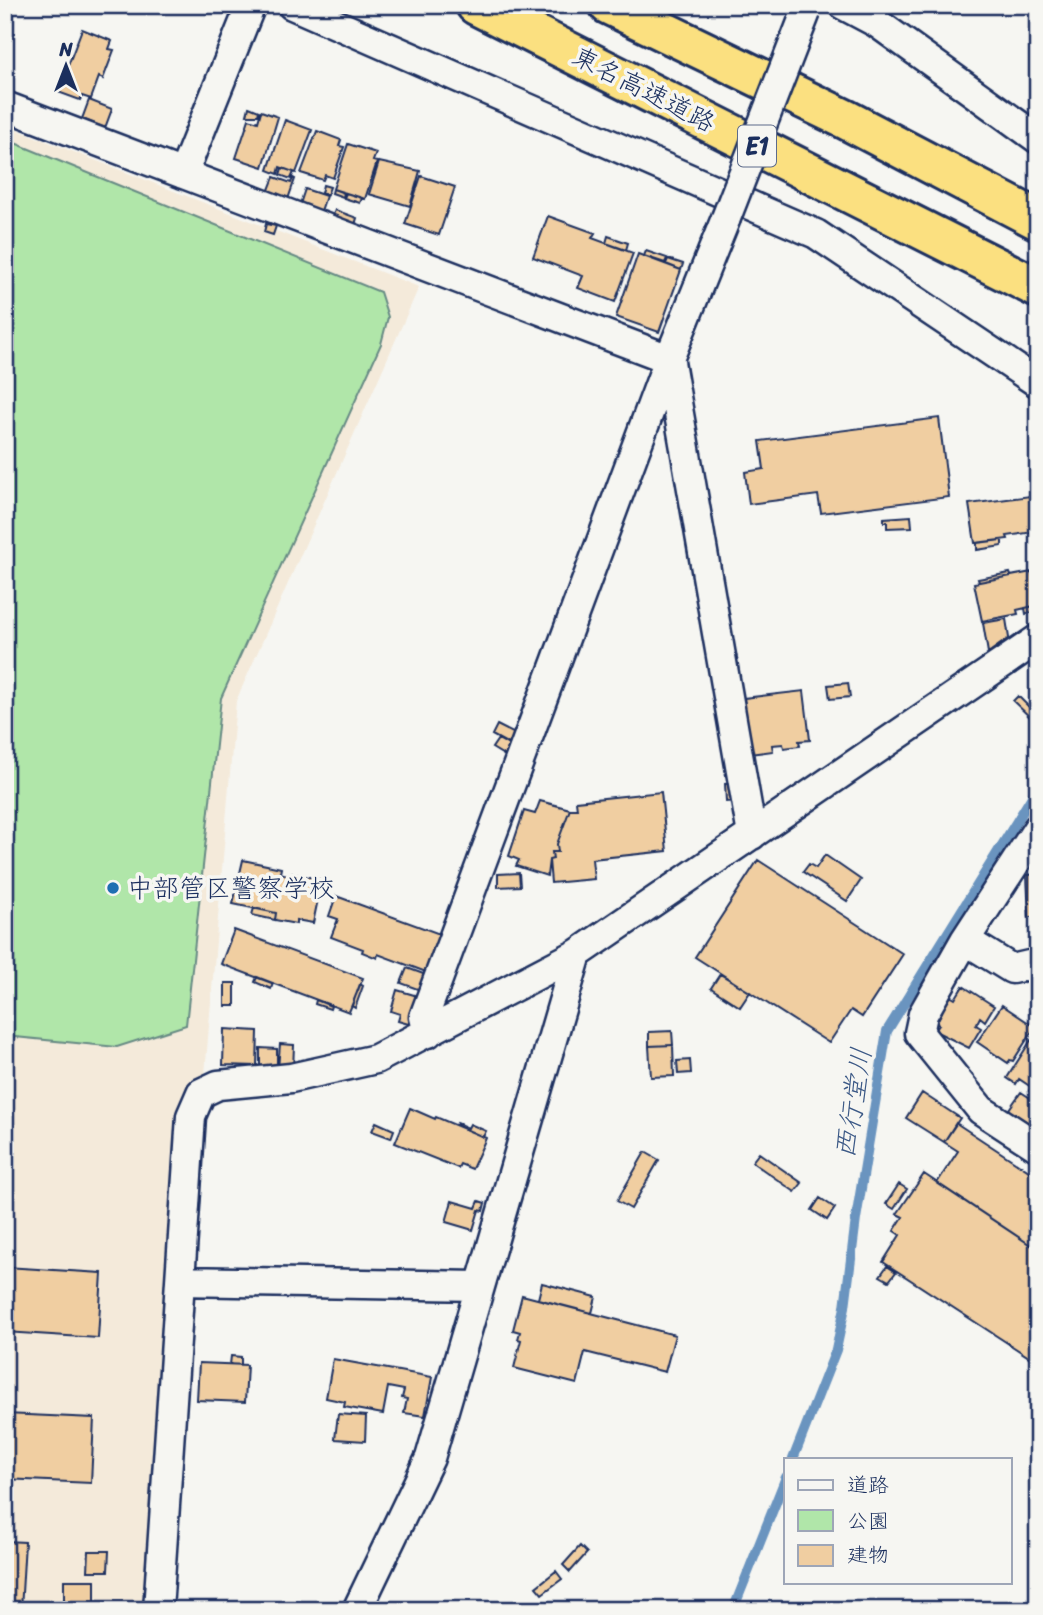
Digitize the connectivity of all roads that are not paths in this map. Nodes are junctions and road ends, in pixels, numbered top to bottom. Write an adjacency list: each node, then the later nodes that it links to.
1 (251, 5): 9 (street)
2 (292, 5): 13 (street)
3 (476, 5): 11 (highway, 東名高速道路 / E1)
4 (609, 5): 10 (highway, E1)
5 (843, 5): 8 (street)
6 (807, 9): 12 (street, bridge)
7 (5, 106): 9 (street)
8 (1038, 139)
9 (183, 174): 12 (street)
10 (1038, 220)
11 (1038, 288)
12 (669, 359): 16 (street); 20 (street)
13 (1038, 383)
14 (1038, 639): 16 (street)
15 (1038, 828): 17 (street)
16 (752, 835): 18 (street)
17 (965, 940): 19 (street); 21 (street)
18 (577, 954): 20 (street); 23 (street)
19 (1038, 963)
20 (428, 1034): 22 (street)
21 (1038, 1147)
22 (180, 1281): 23 (street); 24 (street)
23 (480, 1286): 25 (street)
24 (158, 1610)
25 (357, 1610)

